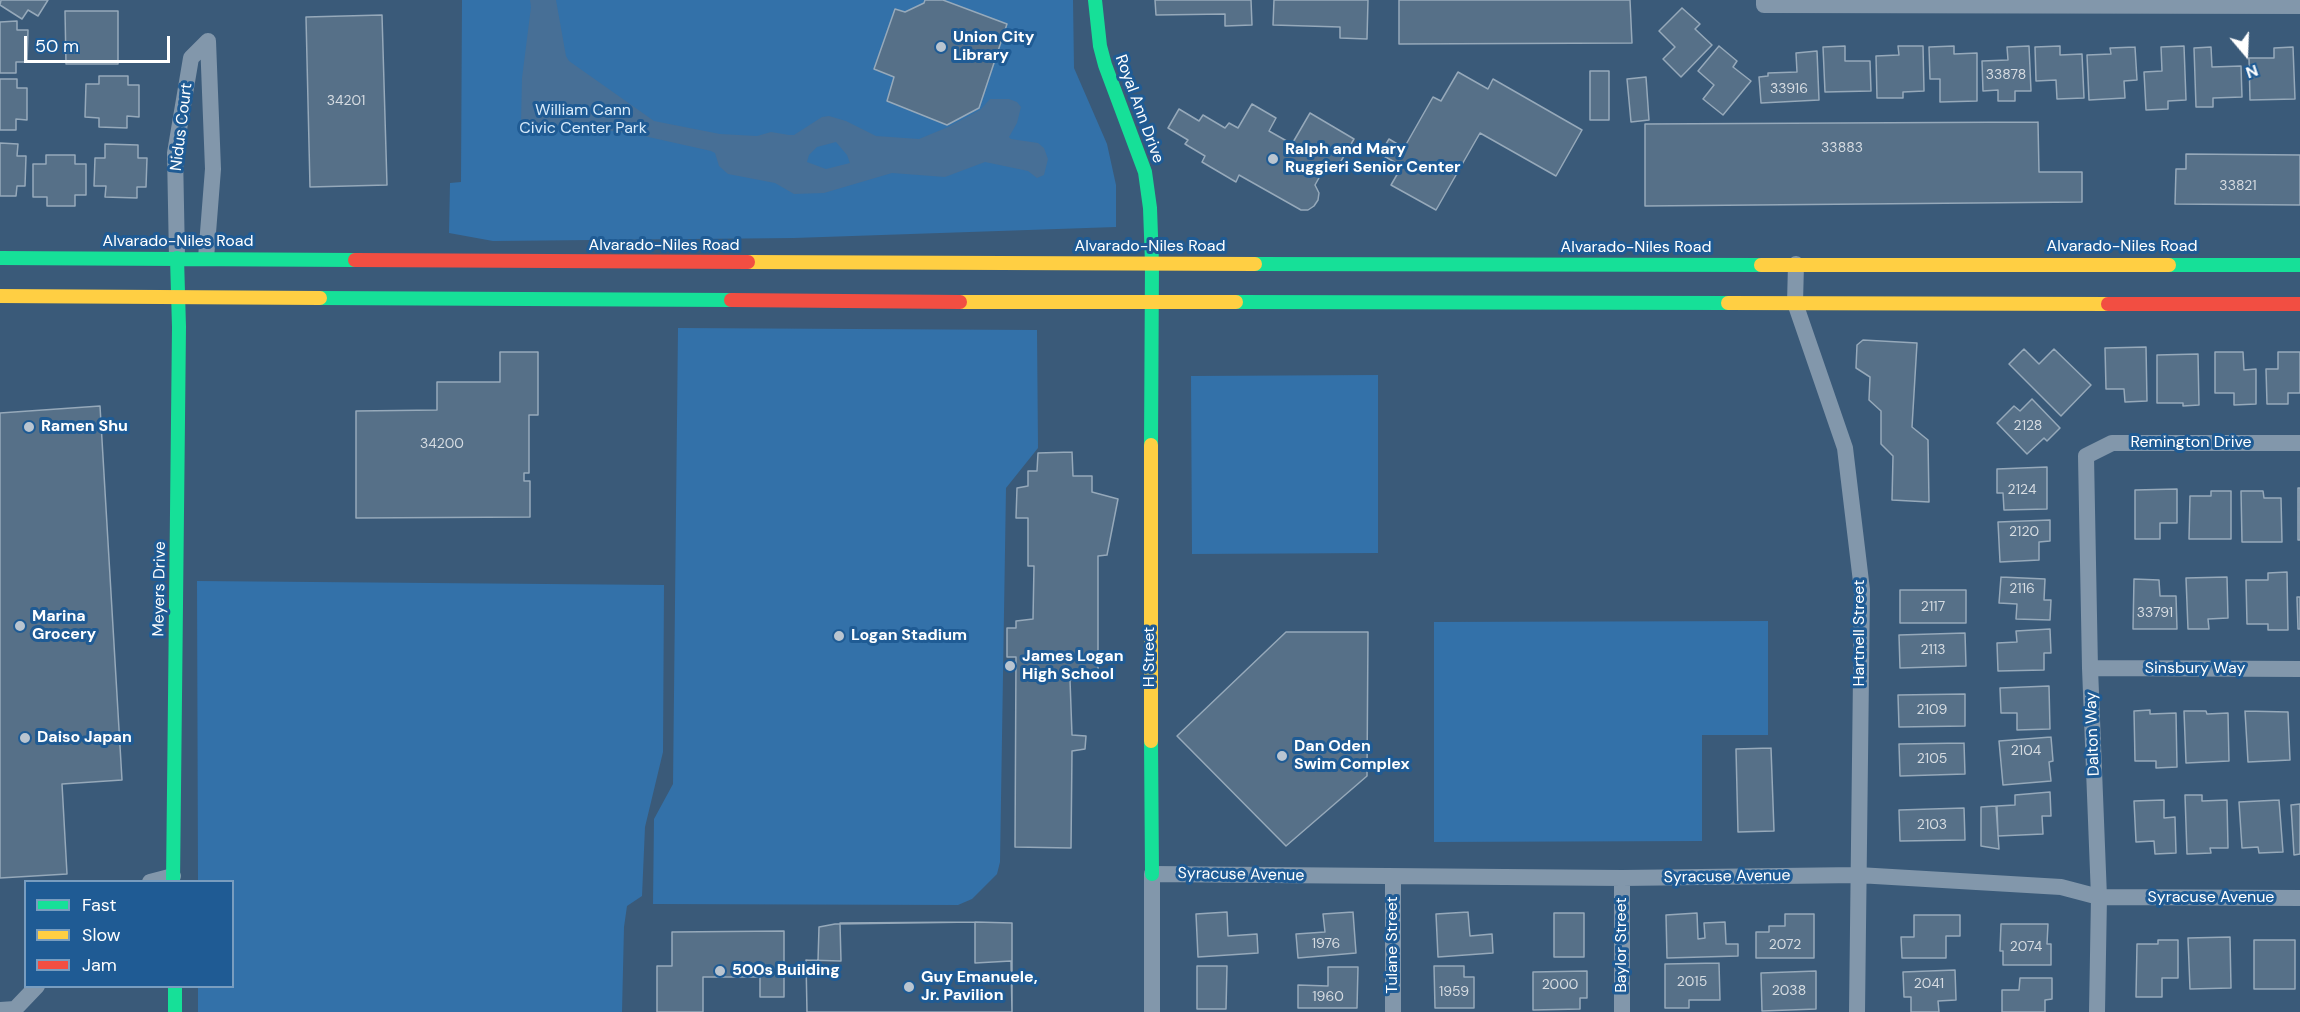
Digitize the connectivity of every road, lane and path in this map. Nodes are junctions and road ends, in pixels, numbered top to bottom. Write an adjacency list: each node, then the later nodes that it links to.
1 (1095, 0): 9 (main road, Royal Ann Drive)
2 (1764, 2): 3 (street)
3 (1989, 3): 4 (street)
4 (2214, 3): 5 (street)
5 (2300, 6)
6 (0, 258): 7 (main road, Alvarado-Niles Road)
7 (177, 258): 8 (main road, Alvarado-Niles Road); 8 (street, Nidus Court); 13 (main road, Meyers Drive)
8 (206, 258): 9 (main road, Alvarado-Niles Road); 13 (main road)
9 (1152, 263): 10 (main road, Alvarado-Niles Road); 14 (main road, Royal Ann Drive)
10 (1796, 264): 11 (main road, Alvarado-Niles Road); 15 (street, Hartnell Street)
11 (2300, 265)
12 (0, 296): 13 (main road)
13 (179, 296): 14 (main road); 25 (main road, Meyers Drive)
14 (1151, 302): 15 (main road); 21 (main road, H Street)
15 (1795, 303): 16 (main road); 22 (street, Hartnell Street)
16 (2300, 304)
17 (2300, 444): 18 (street, Remington Drive)
18 (2086, 456): 19 (street, Dalton Way)
19 (2090, 668): 20 (street, Sinsbury Way); 26 (street, Dalton Way)
20 (2300, 669)
21 (1152, 874): 23 (street, Syracuse Avenue); 32 (street, H Street)
22 (1858, 875): 24 (street, Syracuse Avenue); 26 (street, Syracuse Avenue); 35 (street, Hartnell Street)
23 (1393, 877): 24 (street, Syracuse Avenue); 33 (street, Tulane Street)
24 (1622, 878): 34 (street, Baylor Street)
25 (173, 879)
26 (2099, 897): 27 (street, Syracuse Avenue); 36 (street, Dalton Way)
27 (2300, 898)
28 (36, 988): 30 (street)
29 (175, 988): 31 (main road)
30 (0, 1010)
31 (175, 1012)
32 (1152, 1012)
33 (1393, 1012)
34 (1622, 1012)
35 (1857, 1012)
36 (2097, 1012)

